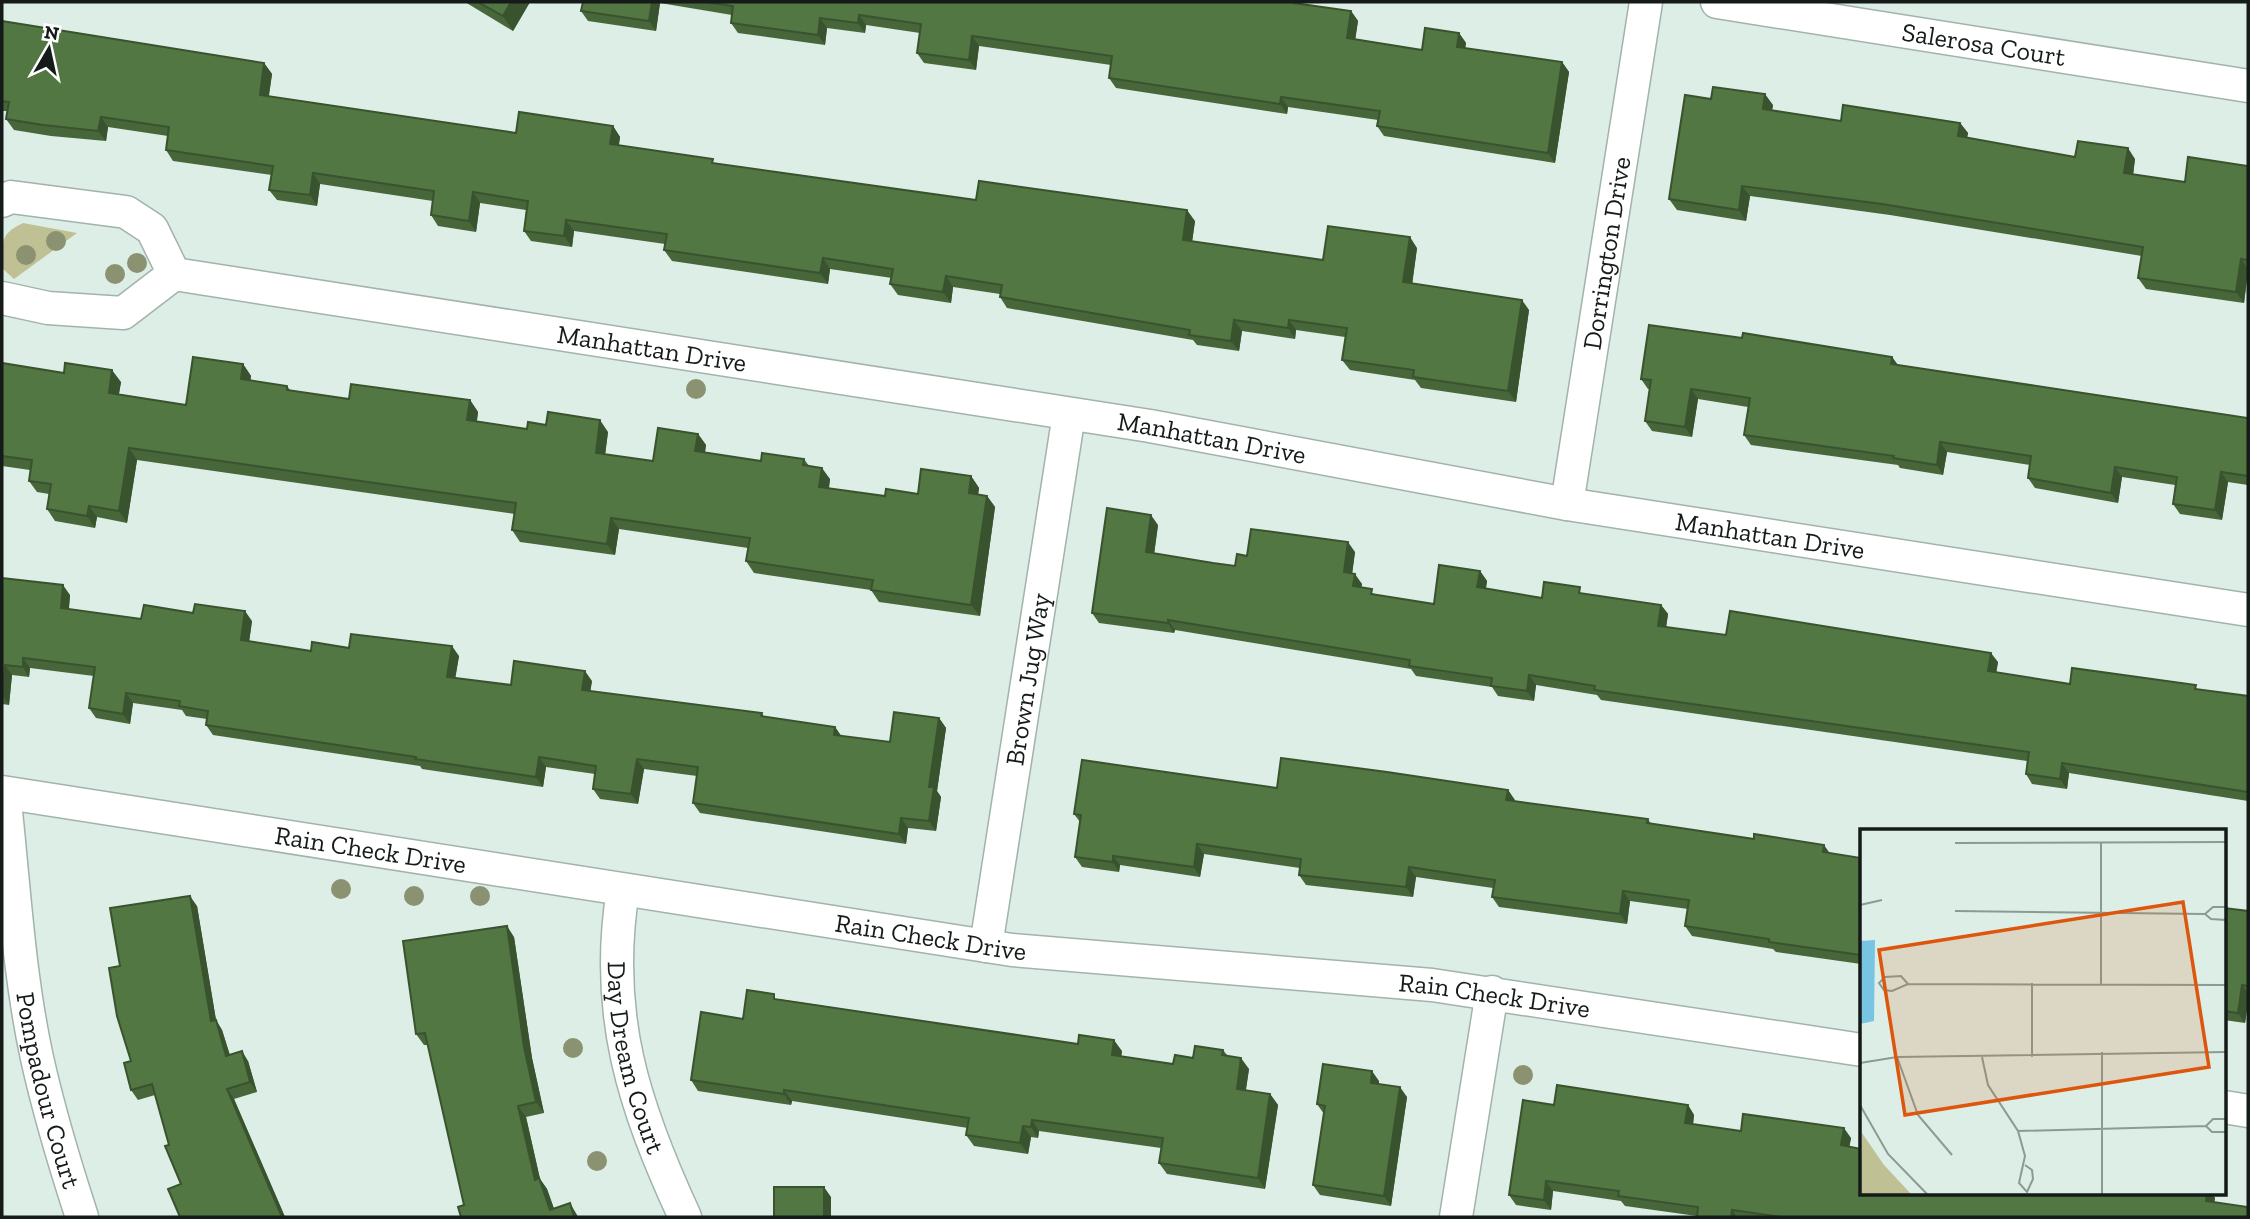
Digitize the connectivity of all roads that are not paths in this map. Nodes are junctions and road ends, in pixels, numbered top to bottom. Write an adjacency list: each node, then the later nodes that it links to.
1 (1646, 2): 8 (street, Dorrington Drive)
2 (1717, 2): 3 (street, Salerosa Court)
3 (2248, 86)
4 (2, 201): 5 (street)
5 (174, 274): 6 (street); 7 (street, Manhattan Drive)
6 (2, 298)
7 (1069, 414): 8 (street, Manhattan Drive); 12 (street, Brown Jug Way)
8 (1567, 504): 9 (street, Manhattan Drive)
9 (2248, 610)
10 (3, 793): 11 (street, Rain Check Drive); 17 (street, Pompadour Court)
11 (623, 890): 12 (street, Rain Check Drive); 18 (street, Day Dream Court)
12 (986, 946): 13 (street, Rain Check Drive)
13 (1492, 992): 14 (street, Rain Check Drive); 19 (street)
14 (1860, 1050)
15 (2226, 1107): 16 (street)
16 (2248, 1111)
17 (82, 1217)
18 (685, 1217)
19 (1456, 1217)

